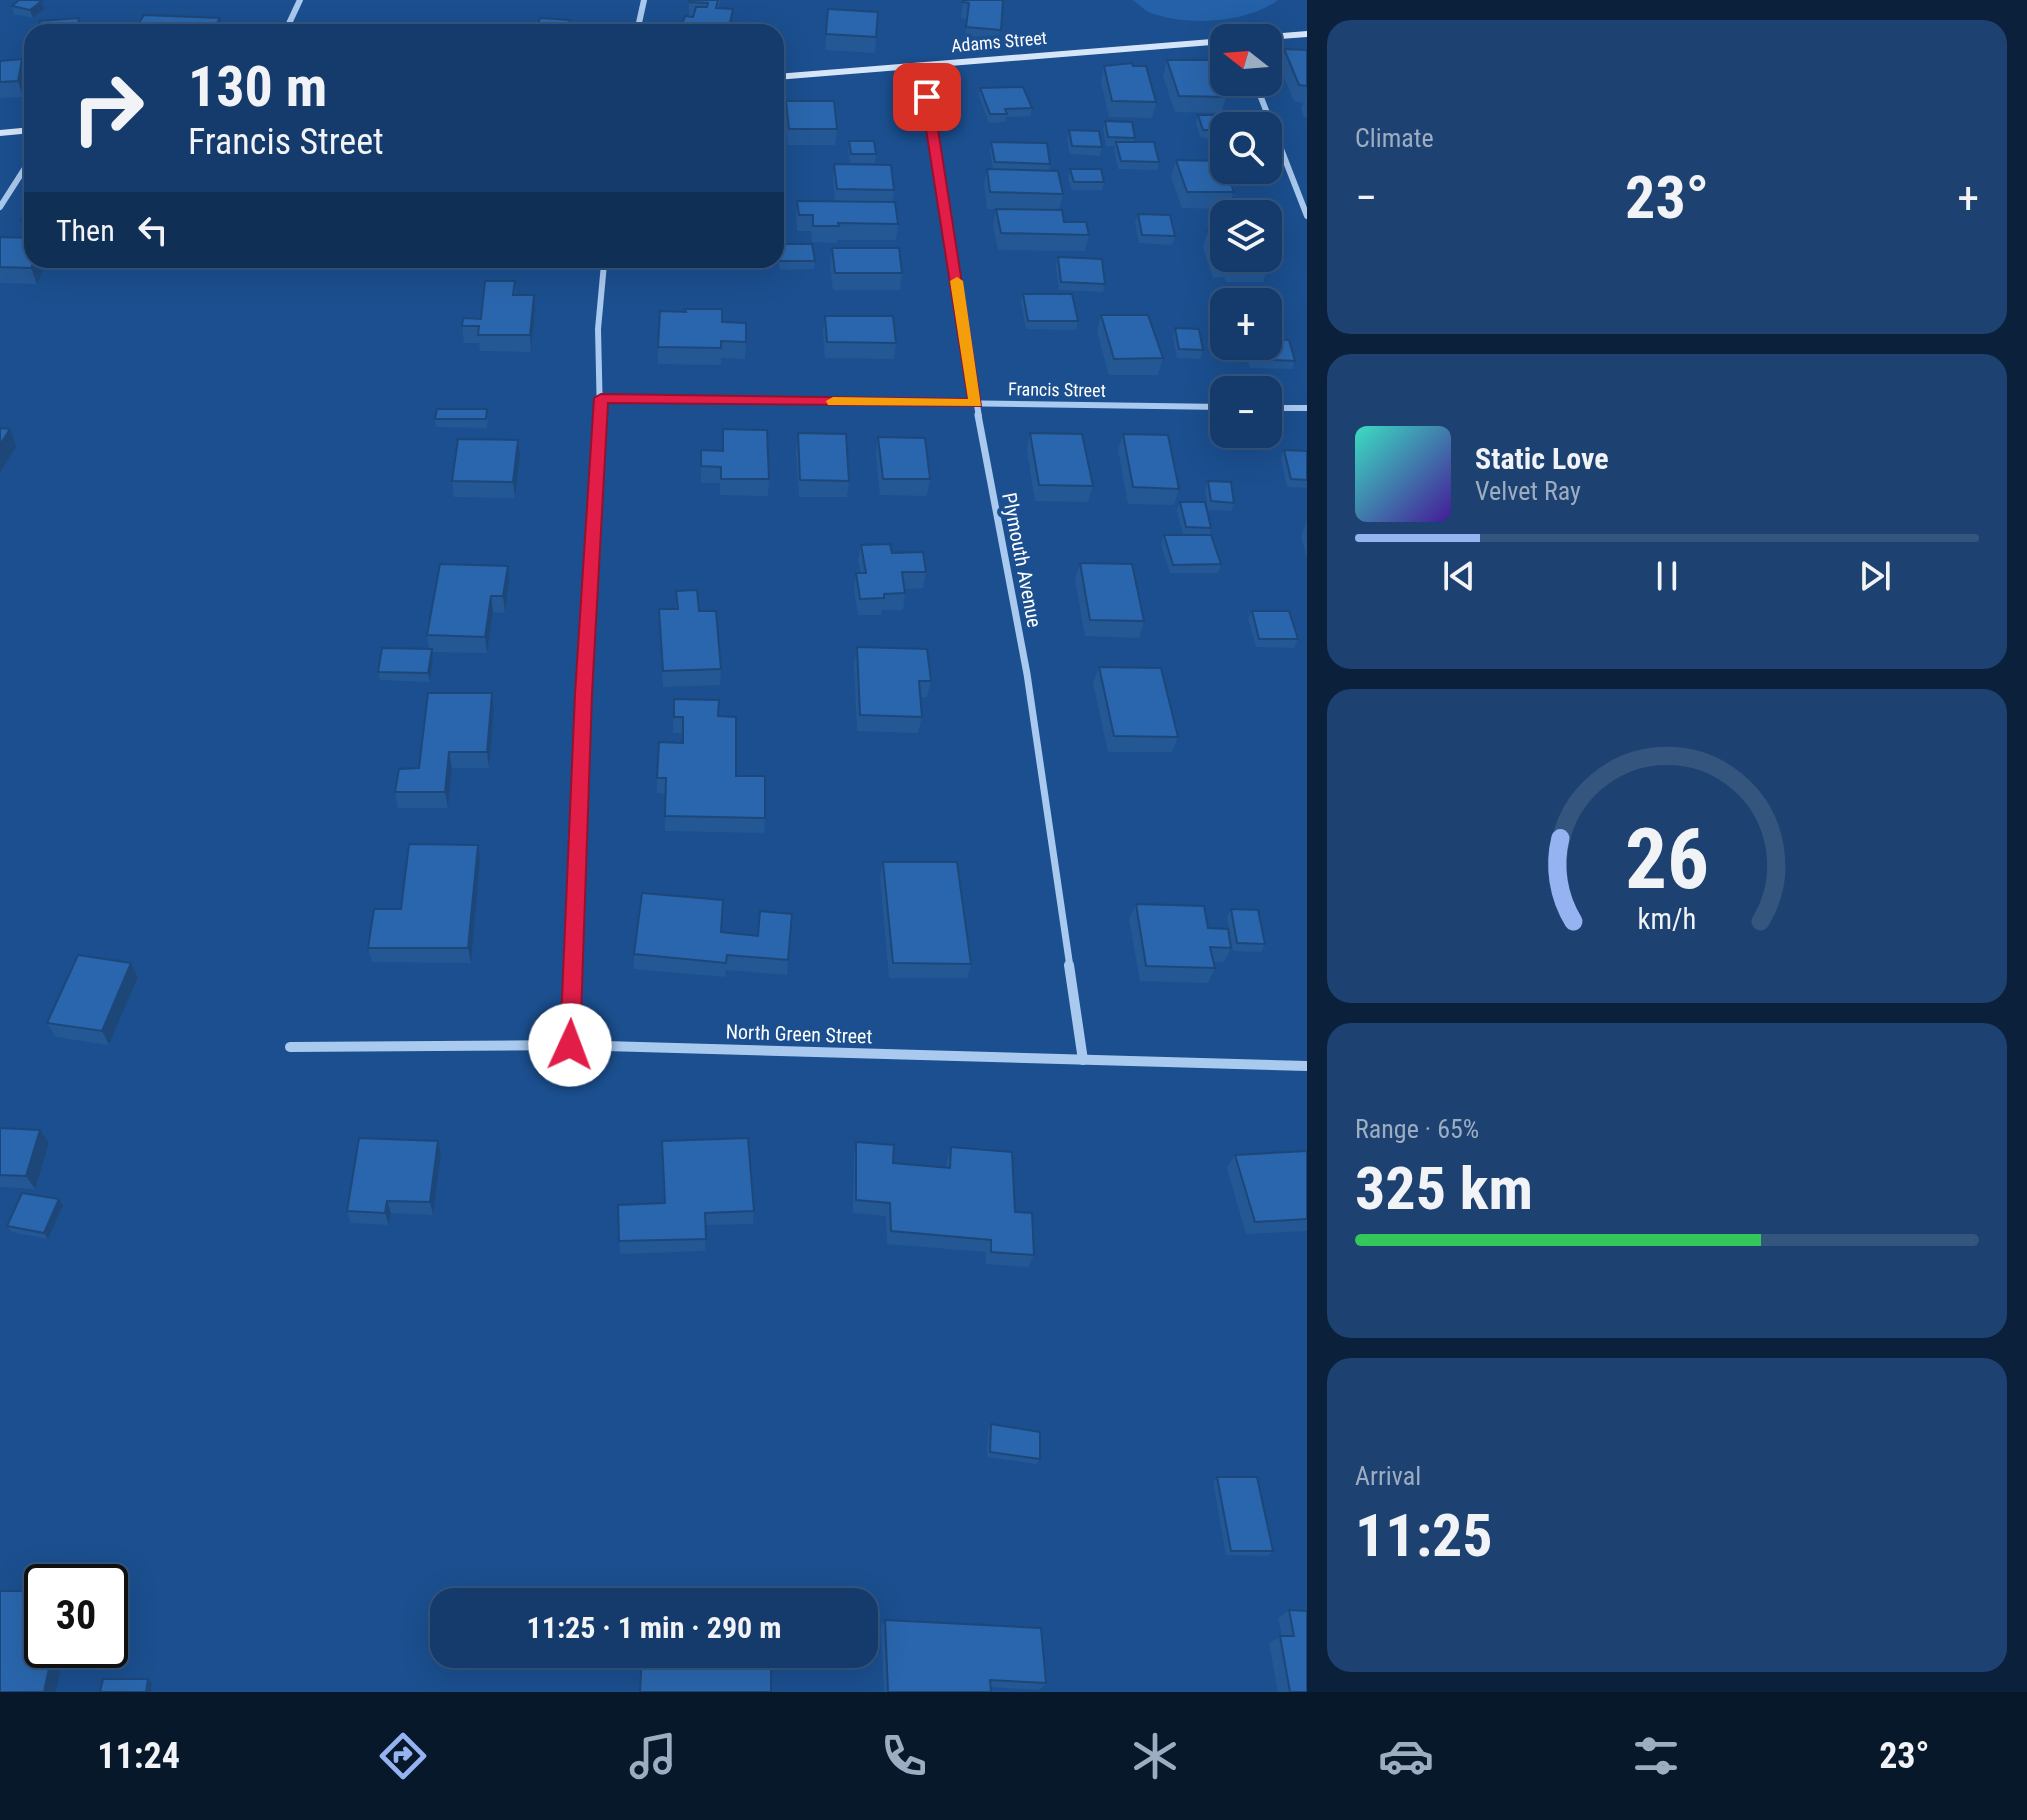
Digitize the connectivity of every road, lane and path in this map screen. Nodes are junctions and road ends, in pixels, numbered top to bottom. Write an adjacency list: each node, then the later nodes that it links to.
1 (300, 0): 3 (street)
2 (644, 0): 4 (street)
3 (289, 24)
4 (639, 24)
5 (1307, 34): 6 (main road)
6 (1282, 36)
7 (1210, 42): 8 (main road, Adams Street)
8 (922, 67): 9 (main road, Adams Street); 18 (street, Plymouth Avenue)
9 (784, 76)
10 (1260, 96): 15 (street)
11 (24, 131): 12 (main road)
12 (0, 133)
13 (24, 170): 14 (street)
14 (0, 207)
15 (1307, 216)
16 (604, 268): 17 (street)
17 (601, 398): 18 (street, Francis Street); 22 (street)
18 (976, 403): 19 (street, Francis Street); 24 (street, Plymouth Avenue)
19 (1210, 407)
20 (1282, 408): 21 (street)
21 (1307, 408)
22 (570, 1045): 23 (street, North Green Street); 24 (street, North Green Street)
23 (290, 1047)
24 (1083, 1060): 25 (street, North Green Street)
25 (1307, 1066)

